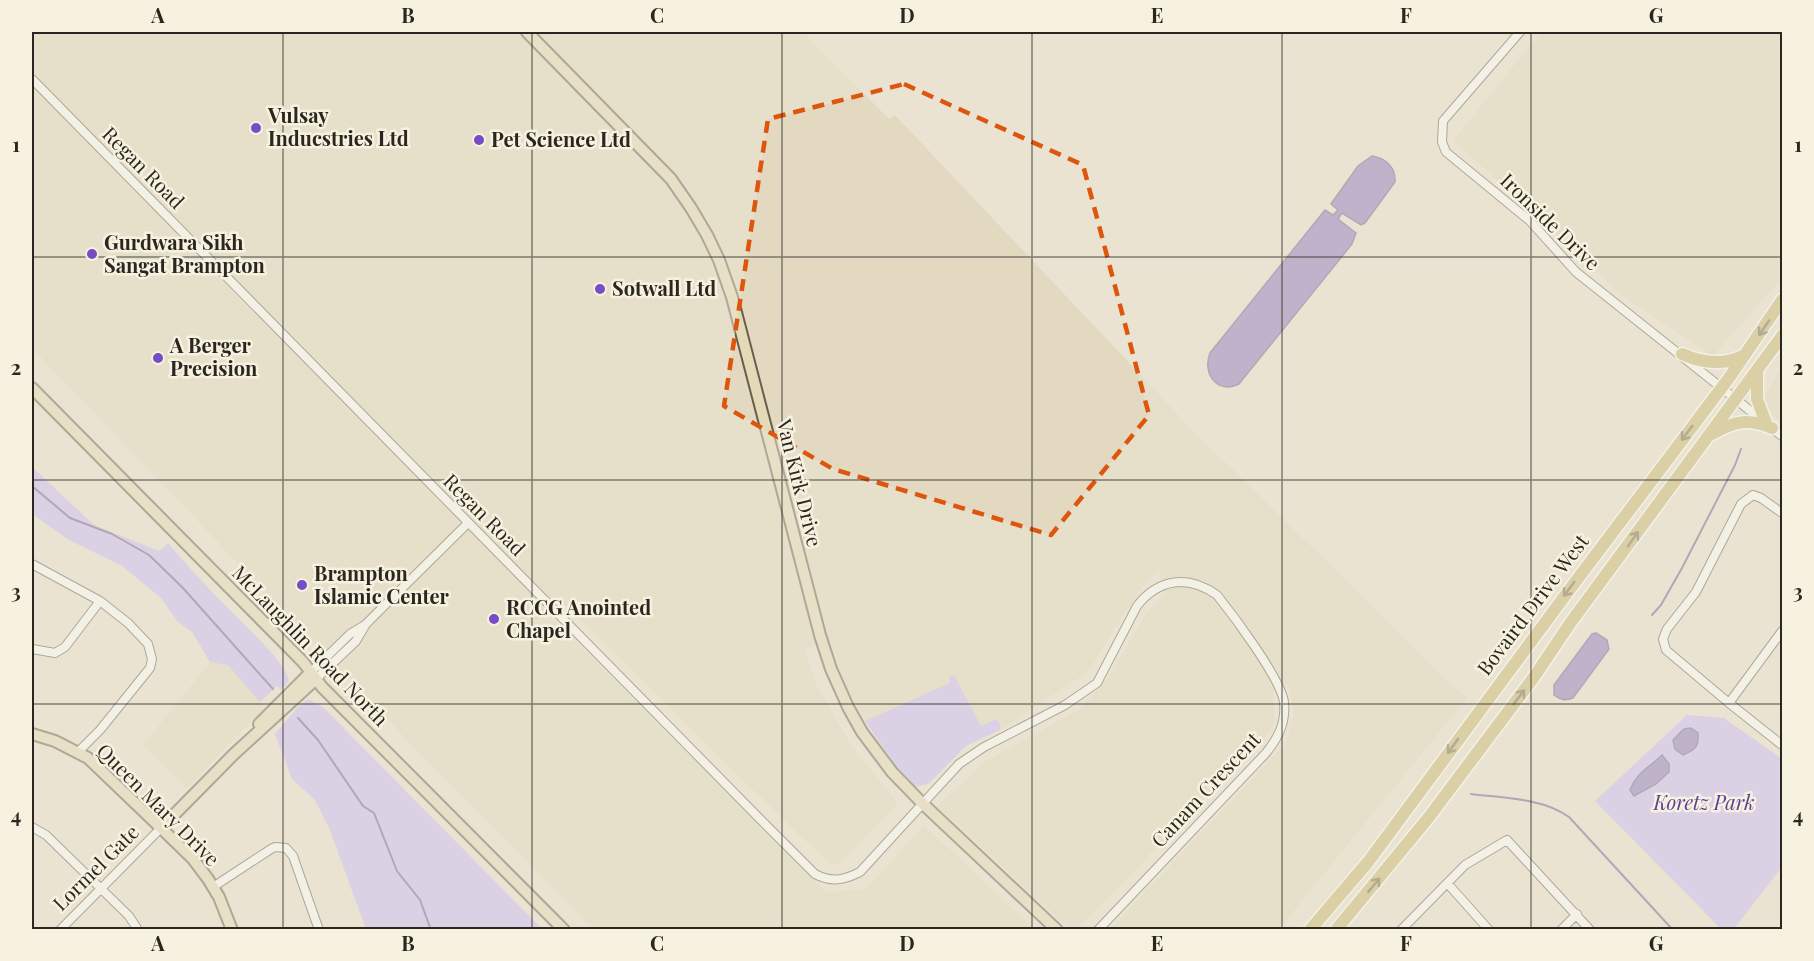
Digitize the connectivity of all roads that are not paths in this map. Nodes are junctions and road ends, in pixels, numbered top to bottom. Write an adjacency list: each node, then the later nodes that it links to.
1 (527, 32): 26 (street, Van Kirk Drive)
2 (1520, 32): 6 (street, Ironside Drive)
3 (32, 79): 16 (street, Regan Road)
4 (1782, 300): 7 (main road, Bovaird Drive West, one-way to 7)
5 (1782, 336): 8 (main road, Bovaird Drive West)
6 (1682, 354): 7 (main road); 9 (street, Ironside Drive)
7 (1744, 355): 9 (main road, Bovaird Drive West)
8 (1757, 370): 11 (main road, Bovaird Drive West); 12 (main road)
9 (1722, 387): 11 (street, Ironside Drive); 40 (main road, Bovaird Drive West, one-way to 40)
10 (32, 388): 21 (street, McLaughlin Road North)
11 (1736, 398): 12 (street, Ironside Drive); 13 (main road, Bovaird Drive West)
12 (1769, 425): 13 (main road); 14 (street, Ironside Drive)
13 (1708, 436): 41 (main road, Bovaird Drive West, one-way to 13)
14 (1782, 436)
15 (1782, 513): 22 (street)
16 (468, 523): 21 (street); 26 (street, Regan Road)
17 (32, 564): 18 (street)
18 (100, 601): 20 (street); 25 (street)
19 (1782, 631): 22 (street)
20 (32, 649)
21 (313, 676): 28 (street, Lormel Gate); 37 (street, McLaughlin Road North)
22 (1729, 703): 24 (street)
23 (32, 734): 25 (street, Queen Mary Drive)
24 (1782, 746)
25 (78, 752): 28 (street, Queen Mary Drive)
26 (922, 803): 38 (street, Van Kirk Drive); 39 (street, Canam Crescent)
27 (32, 828): 31 (street)
28 (161, 828): 30 (street, Queen Mary Drive); 31 (street, Lormel Gate)
29 (1448, 884): 32 (street); 42 (street); 43 (street)
30 (213, 887): 35 (street, Queen Mary Drive); 36 (street)
31 (100, 888): 33 (street, Lormel Gate); 34 (street)
32 (1577, 914): 44 (street); 45 (street)
33 (60, 930)
34 (138, 930)
35 (232, 930)
36 (319, 930)
37 (564, 930)
38 (1057, 930)
39 (1098, 930)
40 (1310, 930)
41 (1336, 930)
42 (1401, 930)
43 (1489, 930)
44 (1561, 930)
45 (1590, 930)

